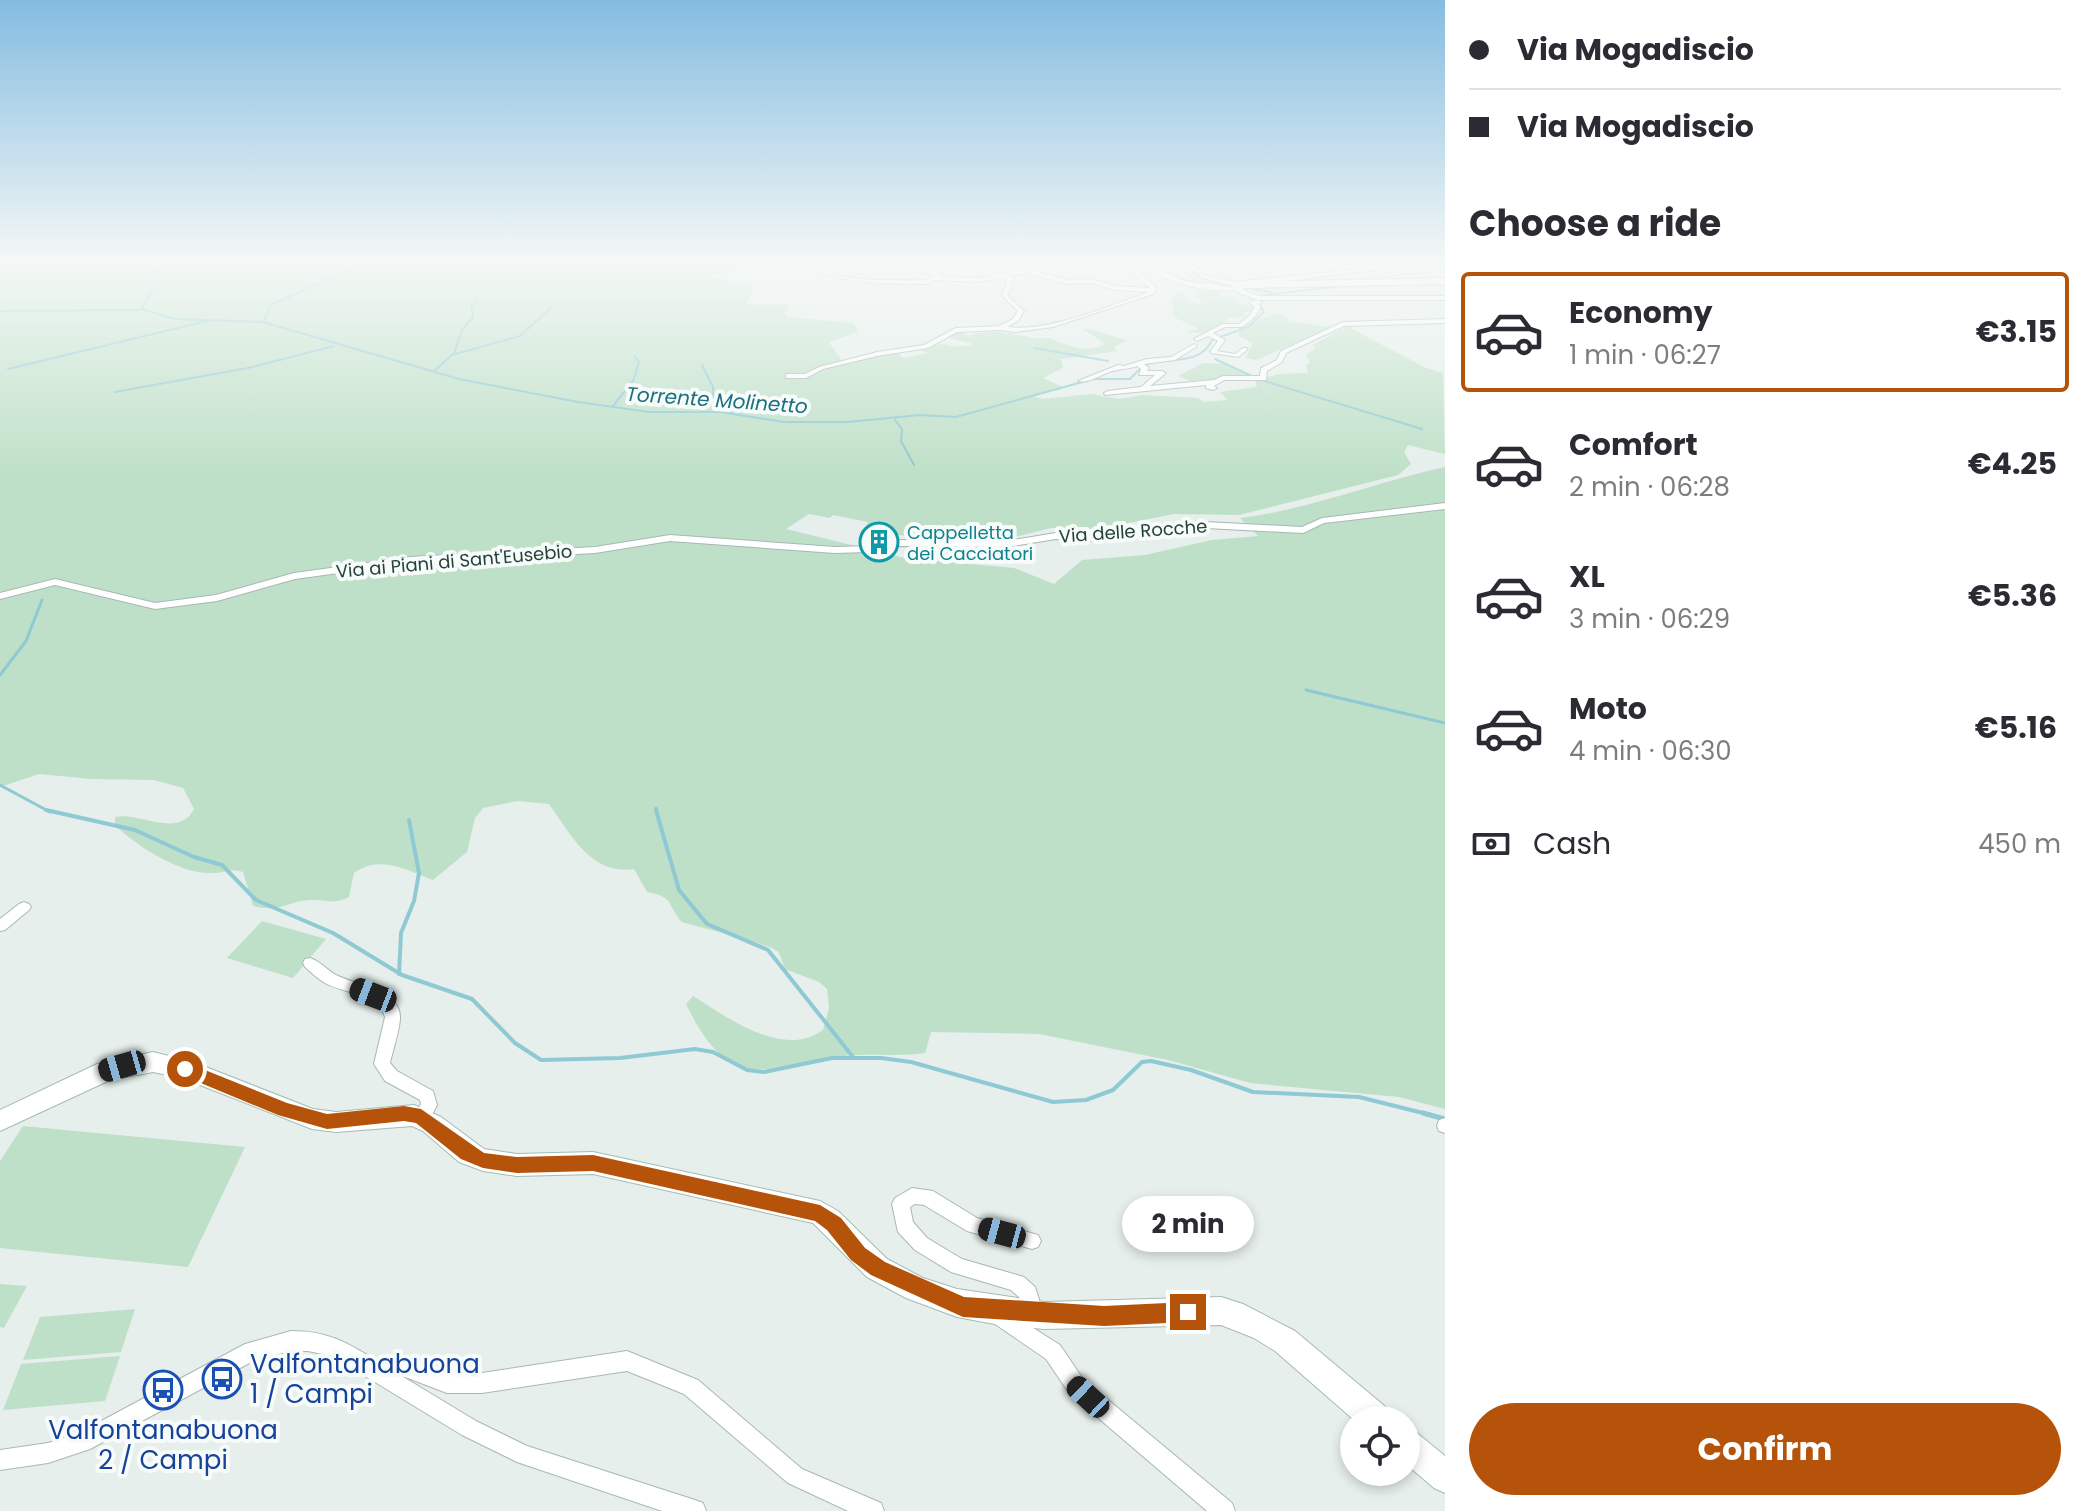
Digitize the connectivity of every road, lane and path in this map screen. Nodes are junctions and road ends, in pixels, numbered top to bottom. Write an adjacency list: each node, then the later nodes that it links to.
1 (946, 334): 7 (street)
2 (1217, 334): 4 (street)
3 (1323, 334): 9 (street)
4 (1215, 337): 5 (street); 6 (street)
5 (1245, 349)
6 (1141, 366): 8 (street); 9 (street)
7 (789, 376)
8 (1082, 381)
9 (1144, 388): 10 (street)
10 (1108, 393)
11 (1445, 506): 12 (street, Via delle Rocche)
12 (868, 549): 13 (street, Via ai Piani di Sant'Eusebio)
13 (0, 596)
14 (24, 907): 15 (street)
15 (0, 926)
16 (310, 963): 17 (street)
17 (421, 1117): 18 (street); 20 (street)
18 (0, 1121)
19 (1032, 1241): 21 (street)
20 (996, 1312): 21 (street); 29 (street)
21 (1033, 1313): 23 (street)
22 (385, 1374): 25 (street); 27 (street); 28 (street)
23 (1360, 1406)
24 (1420, 1456): 26 (street)
25 (0, 1460)
26 (1445, 1477)
27 (695, 1511)
28 (873, 1511)
29 (1224, 1511)

